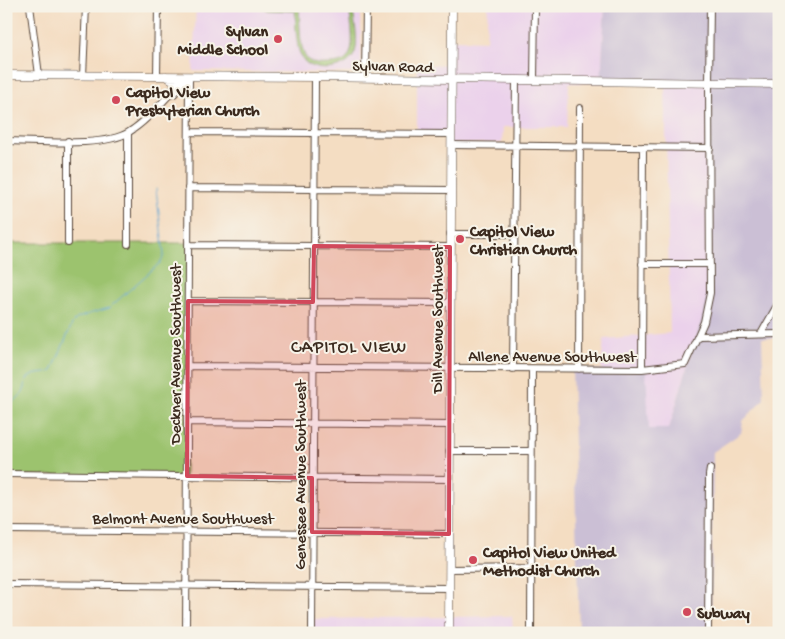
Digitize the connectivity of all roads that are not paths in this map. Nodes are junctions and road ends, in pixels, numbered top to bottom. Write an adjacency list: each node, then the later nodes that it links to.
1 (30, 6): 9 (street)
2 (86, 6): 10 (street)
3 (158, 6): 11 (street)
4 (366, 6): 15 (street)
5 (452, 6): 16 (main road, Dill Avenue Southwest)
6 (535, 6): 18 (street)
7 (710, 6): 19 (street)
8 (6, 75): 9 (main road, Sylvan Road)
9 (39, 75): 10 (main road, Sylvan Road)
10 (83, 76): 11 (main road, Sylvan Road)
11 (157, 76): 12 (main road, Sylvan Road)
12 (166, 76): 13 (main road, Sylvan Road); 21 (main road)
13 (189, 76): 14 (main road, Sylvan Road); 21 (street); 22 (street, Deckner Avenue Southwest)
14 (314, 77): 15 (main road, Sylvan Road); 26 (street, Genessee Avenue Southwest)
15 (365, 78): 16 (main road, Sylvan Road)
16 (451, 80): 17 (main road, Sylvan Road); 27 (main road, Dill Avenue Southwest)
17 (516, 80): 18 (main road, Sylvan Road); 31 (street)
18 (534, 80): 19 (main road, Sylvan Road)
19 (709, 83): 20 (main road, Sylvan Road); 34 (street)
20 (779, 84)
21 (176, 88): 22 (street); 25 (street)
22 (189, 95): 24 (street, Deckner Avenue Southwest)
23 (580, 108): 32 (street)
24 (189, 132): 26 (street); 35 (street, Deckner Avenue Southwest)
25 (128, 133): 29 (street); 42 (street)
26 (314, 133): 27 (street); 36 (street, Genessee Avenue Southwest)
27 (451, 134): 30 (main road, Dill Avenue Southwest)
28 (7, 141): 29 (street); 40 (street)
29 (68, 141): 41 (street)
30 (451, 145): 31 (street); 37 (main road, Dill Avenue Southwest)
31 (517, 146): 32 (street); 39 (street)
32 (580, 146): 33 (street); 59 (street)
33 (643, 147): 34 (street); 46 (street)
34 (710, 148): 47 (street)
35 (188, 188): 36 (street); 43 (street, Deckner Avenue Southwest)
36 (314, 189): 37 (street); 44 (street, Genessee Avenue Southwest)
37 (450, 190): 38 (main road, Dill Avenue Southwest)
38 (450, 234): 39 (street); 45 (main road, Dill Avenue Southwest)
39 (515, 234): 57 (street)
40 (8, 243)
41 (68, 243)
42 (128, 244)
43 (188, 245): 44 (street); 48 (street, Deckner Avenue Southwest)
44 (314, 246): 45 (street); 49 (street, Genessee Avenue Southwest)
45 (450, 247): 51 (main road, Dill Avenue Southwest)
46 (642, 264): 47 (street); 61 (street)
47 (710, 264): 54 (street)
48 (188, 301): 49 (street); 55 (street, Deckner Avenue Southwest)
49 (313, 302): 51 (street); 56 (street, Genessee Avenue Southwest)
50 (779, 302): 52 (street)
51 (450, 303): 60 (main road, Dill Avenue Southwest)
52 (761, 334): 53 (street); 54 (street)
53 (779, 334)
54 (699, 336): 61 (street, Allene Avenue Southwest)
55 (187, 366): 56 (street, Allene Avenue Southwest); 62 (street, Deckner Avenue Southwest)
56 (313, 368): 60 (street, Allene Avenue Southwest); 63 (street, Genessee Avenue Southwest)
57 (513, 368): 58 (street, Allene Avenue Southwest); 60 (street, Allene Avenue Southwest)
58 (532, 368): 59 (street, Allene Avenue Southwest); 66 (street)
59 (579, 368): 61 (street, Allene Avenue Southwest)
60 (450, 369): 64 (main road, Dill Avenue Southwest)
61 (642, 369)
62 (187, 422): 63 (street); 69 (street, Deckner Avenue Southwest)
63 (312, 423): 64 (street); 70 (street, Genessee Avenue Southwest)
64 (450, 425): 65 (main road, Dill Avenue Southwest)
65 (450, 450): 66 (street); 71 (main road, Dill Avenue Southwest)
66 (532, 451): 76 (street)
67 (710, 469): 86 (street)
68 (6, 474): 69 (street)
69 (187, 476): 70 (street); 73 (street, Deckner Avenue Southwest)
70 (312, 478): 71 (street); 74 (street, Genessee Avenue Southwest)
71 (449, 479): 75 (main road, Dill Avenue Southwest)
72 (6, 530): 73 (street, Belmont Avenue Southwest)
73 (187, 531): 74 (street, Belmont Avenue Southwest); 79 (street, Deckner Avenue Southwest)
74 (312, 532): 75 (street, Belmont Avenue Southwest); 80 (street, Genessee Avenue Southwest)
75 (449, 534): 77 (main road, Dill Avenue Southwest)
76 (531, 568): 77 (street); 85 (street)
77 (449, 569): 81 (main road, Dill Avenue Southwest)
78 (6, 584): 79 (street)
79 (186, 585): 80 (street); 82 (street, Deckner Avenue Southwest)
80 (312, 587): 81 (street); 83 (street, Genessee Avenue Southwest)
81 (449, 588): 84 (main road, Dill Avenue Southwest)
82 (186, 633)
83 (312, 633)
84 (449, 633)
85 (531, 633)
86 (708, 633)

